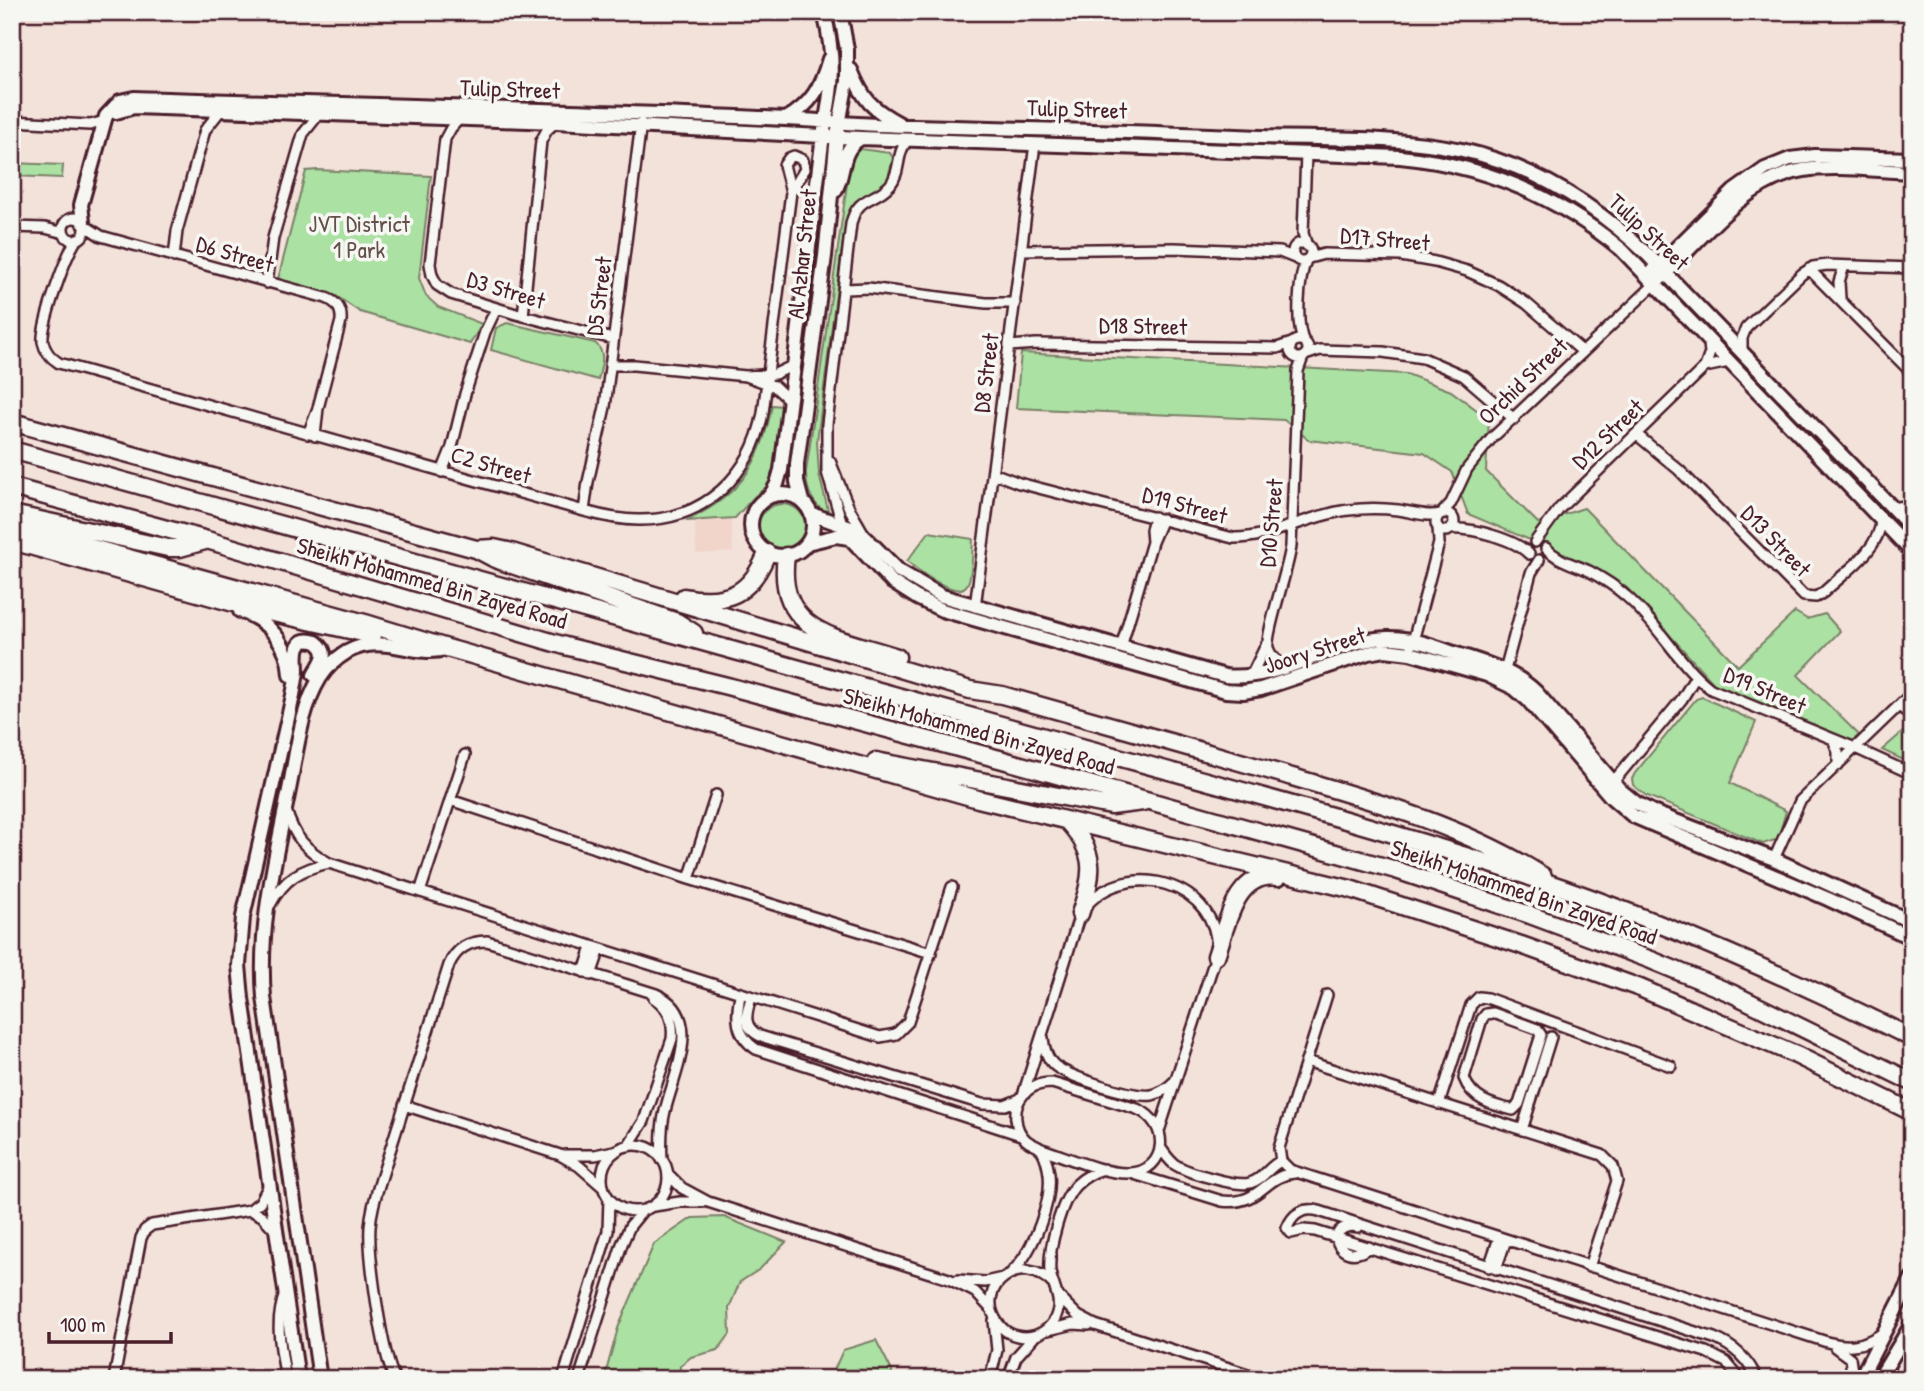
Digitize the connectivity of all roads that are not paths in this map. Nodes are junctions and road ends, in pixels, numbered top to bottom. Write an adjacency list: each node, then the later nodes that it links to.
1 (824, 12): 3 (street, Al Azhar Street)
2 (840, 12): 4 (street, Al Azhar Street)
3 (832, 49): 11 (street); 18 (street, Al Azhar Street)
4 (848, 64): 16 (street, Al Azhar Street); 21 (street)
5 (193, 109): 6 (street, Tulip Street); 17 (street, Tulip Street); 19 (street)
6 (221, 110): 7 (street, Tulip Street); 19 (street)
7 (293, 113): 8 (street, Tulip Street); 22 (street)
8 (319, 114): 9 (street, Tulip Street); 22 (street)
9 (434, 117): 10 (street, Tulip Street); 25 (street)
10 (460, 118): 14 (street, Tulip Street); 25 (street, D3 Street)
11 (786, 119): 12 (street, Tulip Street); 18 (street, Tulip Street)
12 (641, 120): 15 (street, Tulip Street); 17 (street, Tulip Street); 18 (street, Tulip Street); 63 (street, D5 Street)
13 (12, 121): 17 (street)
14 (530, 121): 15 (street, Tulip Street); 27 (street)
15 (556, 122): 27 (street)
16 (840, 123): 18 (street, Tulip Street); 21 (street, Tulip Street); 23 (street, Al Azhar Street)
17 (98, 126): 34 (street)
18 (825, 128): 23 (street, Tulip Street); 75 (street, Al Azhar Street)
19 (205, 130): 47 (street)
20 (1094, 131): 21 (street, Tulip Street); 26 (street, Tulip Street); 28 (street)
21 (906, 132): 24 (street, Tulip Street); 28 (street, Tulip Street); 55 (street)
22 (303, 134): 54 (street)
23 (837, 136): 24 (street, Tulip Street); 33 (street, Al Azhar Street)
24 (861, 138): 33 (street)
25 (445, 139): 58 (street, D3 Street)
26 (1365, 140): 29 (street); 52 (street, Tulip Street)
27 (541, 141): 59 (street)
28 (1035, 144): 29 (street, Tulip Street); 41 (street, D8 Street)
29 (1306, 154): 37 (street); 53 (street, Tulip Street)
30 (1912, 159): 52 (street, Orchid Street)
31 (1912, 172): 52 (street, Orchid Street)
32 (791, 191): 78 (street, C2 Street)
33 (830, 197): 90 (street, Al Azhar Street)
34 (75, 222): 36 (street); 38 (street, C2 Street); 39 (street, D6 Street); 40 (street, C2 Street)
35 (12, 226): 36 (street)
36 (45, 228): 38 (street)
37 (1303, 233): 42 (street); 43 (street)
38 (64, 234): 40 (street); 46 (street, C2 Street)
39 (101, 236): 40 (street, D6 Street); 47 (street, D6 Street)
40 (79, 239): 46 (street, C2 Street)
41 (1022, 246): 44 (street); 57 (street, D8 Street)
42 (1296, 246): 43 (street, D17 Street); 44 (street); 48 (street)
43 (1308, 246): 45 (street, D17 Street); 48 (street)
44 (1280, 252): 48 (street)
45 (1324, 254): 48 (street, D17 Street); 71 (street, D17 Street)
46 (67, 256): 83 (street, C2 Street)
47 (171, 256): 54 (street, D6 Street)
48 (1302, 259): 61 (street)
49 (1844, 265): 50 (street); 51 (street); 56 (street)
50 (1912, 268)
51 (1809, 269): 56 (street); 60 (street)
52 (1661, 270): 53 (street, Orchid Street); 62 (street, Tulip Street)
53 (1652, 281): 67 (street, Tulip Street); 71 (street, Orchid Street)
54 (264, 282): 83 (street, D6 Street)
55 (845, 286): 57 (street); 85 (street)
56 (1840, 300): 77 (street)
57 (1014, 306): 64 (street, D8 Street)
58 (491, 307): 59 (street, D3 Street); 86 (street)
59 (519, 315): 63 (street, D3 Street)
60 (1746, 328): 62 (street); 72 (street)
61 (1299, 330): 65 (street); 66 (street)
62 (1720, 332): 72 (street, Tulip Street)
63 (614, 335): 73 (street, D5 Street)
64 (1010, 342): 68 (street, D18 Street); 87 (street, D8 Street)
65 (1293, 342): 66 (street, D18 Street); 68 (street, D18 Street); 70 (street)
66 (1305, 343): 69 (street); 70 (street)
67 (1709, 343): 74 (street, Tulip Street); 76 (street)
68 (1277, 348): 70 (street, D18 Street)
69 (1320, 350): 70 (street); 80 (street)
70 (1298, 355): 103 (street, D10 Street)
71 (1581, 355): 80 (street, Orchid Street)
72 (1742, 355): 93 (street, Tulip Street)
73 (610, 361): 78 (street); 94 (street, D5 Street)
74 (1728, 362): 76 (street); 102 (street, Tulip Street)
75 (794, 365): 78 (street); 79 (street, Al Azhar Street)
76 (1705, 367): 82 (street, D12 Street)
77 (1912, 373)
78 (767, 379): 79 (street); 94 (street, C2 Street)
79 (790, 401): 89 (street, Al Azhar Street)
80 (1511, 421): 91 (street, Orchid Street)
81 (12, 422): 121 (highway)
82 (1639, 431): 110 (street, D12 Street); 119 (street, D13 Street)
83 (311, 435): 86 (street, C2 Street)
84 (12, 450): 133 (highway, Sheikh Mohammed Bin Zayed Road)
85 (828, 456): 104 (street); 111 (street)
86 (446, 473): 94 (street, C2 Street)
87 (992, 477): 101 (street, D19 Street); 131 (street, D8 Street)
88 (12, 487): 113 (highway, Sheikh Mohammed Bin Zayed Road)
89 (770, 496): 90 (street); 123 (street, Al Azhar Street)
90 (802, 501): 96 (street, Al Azhar Street)
91 (1451, 503): 97 (street, Orchid Street); 100 (street, Orchid Street)
92 (1912, 505): 93 (street)
93 (1892, 508): 108 (street, Tulip Street)
94 (581, 510)
95 (12, 514): 113 (highway)
96 (811, 514): 104 (street, Joory Street); 115 (street)
97 (1441, 514): 99 (street, D19 Street); 100 (street); 106 (street)
98 (1912, 515): 108 (street)
99 (1424, 516): 103 (street, D19 Street); 106 (street, D19 Street)
100 (1453, 517): 106 (street); 107 (street)
101 (1158, 518): 109 (street, D19 Street); 135 (street)
102 (1881, 520): 112 (street, Tulip Street); 119 (street, D13 Street)
103 (1293, 523): 109 (street, D19 Street); 118 (street, D10 Street)
104 (842, 524): 111 (street, Joory Street)
105 (12, 526): 132 (highway)
106 (1443, 528): 107 (street); 136 (street)
107 (1466, 528): 117 (street)
108 (1912, 528)
109 (1270, 531): 118 (street)
110 (1544, 533): 116 (street, D12 Street); 120 (street)
111 (864, 535): 127 (street, Joory Street)
112 (1898, 537): 119 (street, D13 Street); 122 (street, Tulip Street)
113 (207, 540): 158 (highway, Sheikh Mohammed Bin Zayed Road)
114 (12, 541): 129 (highway)
115 (807, 543): 124 (street); 127 (street, Joory Street)
116 (1534, 543): 117 (street); 120 (street); 125 (street)
117 (1516, 544): 125 (street)
118 (1292, 546): 134 (street, D10 Street)
119 (1872, 546)
120 (1546, 547): 125 (street); 126 (street, D19 Street)
121 (476, 549): 128 (highway); 133 (highway)
122 (1912, 552)
123 (767, 553): 124 (street); 128 (highway)
124 (786, 556): 143 (highway)
125 (1535, 557): 126 (street, D19 Street); 140 (street)
126 (1559, 559): 142 (street, D19 Street)
127 (878, 560): 130 (street, Joory Street); 131 (street, Joory Street)
128 (611, 583): 143 (highway)
129 (195, 592): 132 (highway); 146 (street)
130 (925, 603): 131 (street); 138 (street, Joory Street)
131 (975, 607): 135 (street, Joory Street)
132 (426, 642): 137 (highway)
133 (704, 642): 167 (highway, Sheikh Mohammed Bin Zayed Road)
134 (1268, 642): 139 (street); 141 (street, D10 Street)
135 (1121, 647): 138 (street); 141 (street, Joory Street)
136 (1411, 647): 138 (street, Joory Street); 139 (street, Joory Street); 140 (street, Joory Street); 161 (street, Joory Street)
137 (447, 648): 148 (street); 152 (highway)
138 (1073, 648)
139 (1287, 666): 141 (street, Joory Street)
140 (1504, 670): 155 (street, Joory Street)
141 (1251, 676)
142 (1700, 679): 149 (street, D19 Street); 155 (street)
143 (1002, 695): 167 (highway)
144 (1905, 700): 145 (street); 147 (street); 150 (street)
145 (1912, 708)
146 (288, 713): 148 (street); 210 (street)
147 (1912, 716)
148 (304, 719): 159 (street)
149 (1833, 739): 150 (street, D19 Street); 153 (street)
150 (1855, 748): 153 (street); 154 (street, D19 Street)
151 (465, 755): 157 (street)
152 (835, 759): 158 (highway); 160 (highway)
153 (1838, 765): 162 (street)
154 (1912, 774)
155 (1613, 782): 162 (street, Joory Street)
156 (716, 795): 164 (street)
157 (450, 800): 164 (street); 168 (street)
158 (1149, 801): 187 (highway, Sheikh Mohammed Bin Zayed Road)
159 (286, 808): 163 (street); 169 (street)
160 (1068, 821): 166 (highway); 170 (highway)
161 (1730, 856): 162 (street); 172 (street, Joory Street)
162 (1773, 859): 171 (street, Joory Street)
163 (329, 863): 168 (street); 169 (street)
164 (689, 879): 174 (street)
165 (952, 887): 174 (street)
166 (1350, 888): 175 (highway); 189 (highway)
167 (1563, 888): 183 (highway, Sheikh Mohammed Bin Zayed Road)
168 (420, 892): 173 (street)
169 (265, 912): 237 (street)
170 (1080, 915): 175 (street); 181 (street)
171 (1912, 922)
172 (1912, 938)
173 (596, 948): 176 (street); 178 (street)
174 (931, 953): 180 (street)
175 (1216, 956): 186 (street)
176 (587, 974): 177 (street); 191 (street)
177 (646, 993): 199 (street); 204 (street)
178 (740, 995): 180 (street); 198 (street)
179 (1327, 995): 184 (street)
180 (751, 998): 188 (street)
181 (1042, 1033): 186 (street); 188 (street)
182 (1551, 1037): 196 (street)
183 (1912, 1038)
184 (1306, 1061): 190 (street); 205 (street)
185 (1671, 1066): 190 (street)
186 (1176, 1078): 197 (street)
187 (1912, 1082)
188 (1021, 1097): 197 (street); 198 (street)
189 (1888, 1101): 193 (highway); 194 (highway)
190 (1439, 1104): 195 (street)
191 (404, 1105): 203 (street); 238 (street)
192 (1516, 1109): 192 (street); 195 (street)
193 (1912, 1112)
194 (1912, 1121)
195 (1511, 1126): 196 (street)
196 (1522, 1129): 220 (street)
197 (1159, 1131): 200 (street)
198 (1021, 1135): 201 (street)
199 (628, 1146): 202 (street); 204 (street)
200 (1160, 1147): 205 (street); 207 (street)
201 (1040, 1148): 206 (street); 222 (street)
202 (618, 1150): 203 (street); 211 (street)
203 (560, 1155): 211 (street)
204 (662, 1160): 209 (street)
205 (1281, 1161): 208 (street)
206 (1104, 1169): 207 (street); 225 (street)
207 (1133, 1173): 208 (street)
208 (1295, 1173): 219 (street)
209 (668, 1174): 213 (street); 214 (street)
210 (269, 1185): 215 (street); 217 (street)
211 (603, 1187): 212 (street)
212 (609, 1198): 214 (street); 239 (street)
213 (708, 1202): 214 (street); 224 (street)
214 (648, 1208): 240 (street)
215 (250, 1210): 217 (street); 234 (street)
216 (1370, 1227): 218 (street); 218 (street); 221 (street)
217 (276, 1231): 226 (street)
218 (1336, 1237): 244 (street)
219 (1502, 1239): 220 (street); 221 (street)
220 (1589, 1266): 233 (street)
221 (1493, 1268): 245 (street)
222 (1007, 1275): 224 (street); 225 (street); 228 (street)
223 (1912, 1278): 231 (street)
224 (949, 1279): 228 (street)
225 (1054, 1285): 227 (street)
226 (285, 1293): 235 (street); 236 (street)
227 (1058, 1295): 230 (street); 232 (street)
228 (993, 1313): 232 (street); 241 (street)
229 (1912, 1324): 248 (street)
230 (1095, 1325): 232 (street); 243 (street)
231 (1885, 1331): 233 (street); 247 (street)
232 (1039, 1335): 242 (street)
233 (1827, 1342): 246 (street)
234 (114, 1379)
235 (286, 1379)
236 (298, 1379)
237 (320, 1379)
238 (395, 1379)
239 (563, 1379)
240 (579, 1379)
241 (990, 1379)
242 (1008, 1379)
243 (1263, 1379)
244 (1740, 1379)
245 (1757, 1379)
246 (1853, 1379)
247 (1860, 1379)
248 (1879, 1379)

